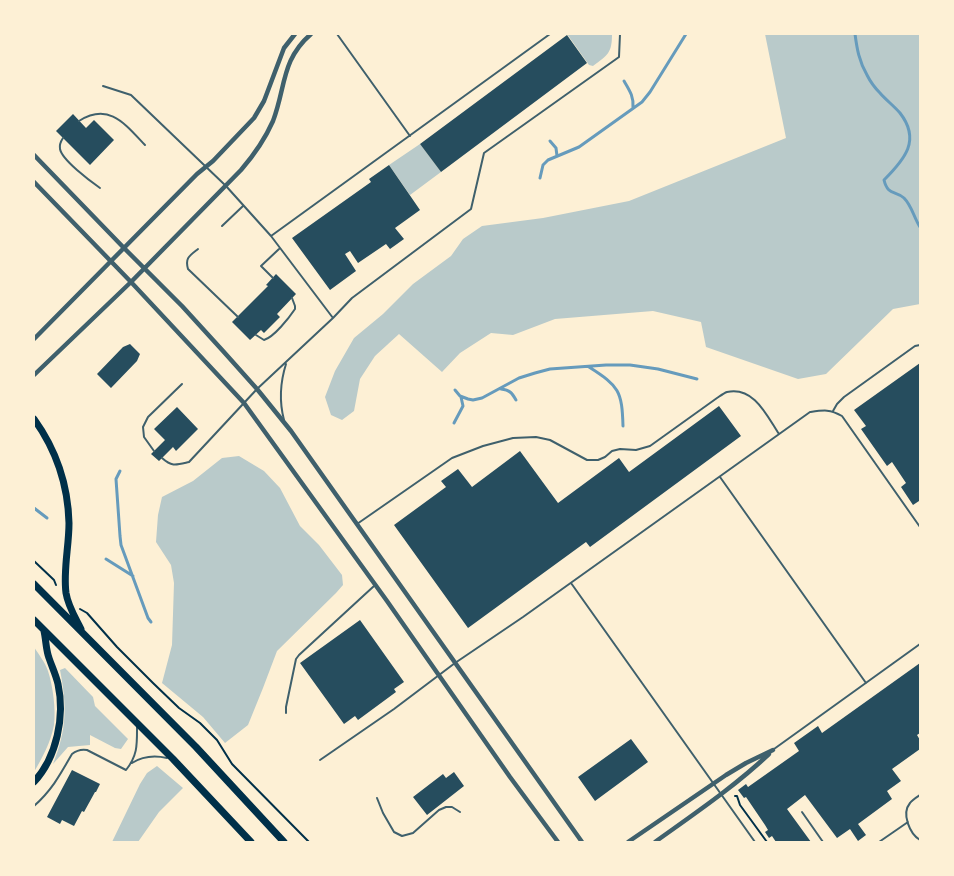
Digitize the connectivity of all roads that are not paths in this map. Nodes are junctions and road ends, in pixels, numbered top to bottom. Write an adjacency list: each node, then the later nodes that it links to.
1 (295, 34): 12 (street)
2 (311, 34): 14 (street)
3 (337, 34): 8 (lane)
4 (550, 34): 8 (lane)
5 (620, 34): 28 (lane)
6 (104, 86): 12 (lane)
7 (79, 120): 10 (lane)
8 (410, 136): 18 (lane)
9 (62, 138): 15 (lane)
10 (145, 145)
11 (34, 155): 19 (street)
12 (206, 167): 14 (lane); 19 (street)
13 (34, 182): 22 (street)
14 (226, 186): 16 (lane); 23 (street)
15 (100, 188)
16 (243, 206): 17 (lane); 18 (lane)
17 (222, 226)
18 (270, 236): 20 (lane)
19 (124, 248): 22 (street); 23 (street)
20 (280, 248): 24 (lane); 28 (lane)
21 (198, 249): 27 (lane)
22 (111, 261): 25 (street); 30 (street)
23 (144, 269): 25 (street); 35 (street)
24 (274, 278)
25 (131, 282): 33 (street); 36 (street)
26 (292, 298): 29 (lane)
27 (238, 317)
28 (333, 318): 32 (lane)
29 (256, 335)
30 (34, 339)
31 (920, 345): 37 (lane)
32 (287, 362): 35 (lane); 39 (lane)
33 (34, 375)
34 (182, 384): 41 (lane)
35 (258, 389): 36 (lane); 39 (street)
36 (244, 403): 42 (lane); 48 (street)
37 (833, 411): 40 (lane); 45 (lane)
38 (34, 419): 51 (highway)
39 (285, 424): 44 (street)
40 (779, 434): 43 (lane); 44 (lane)
41 (154, 451)
42 (162, 458)
43 (720, 477): 46 (lane); 55 (lane)
44 (357, 524): 53 (street)
45 (920, 527)
46 (571, 583): 53 (lane); 63 (lane)
47 (34, 584): 51 (highway)
48 (376, 585): 54 (street); 56 (lane)
49 (34, 620): 50 (highway)
50 (44, 630): 57 (highway); 62 (highway)
51 (83, 634): 73 (highway)
52 (920, 644): 55 (lane)
53 (455, 664): 54 (lane); 75 (street)
54 (439, 675): 60 (lane); 74 (street)
55 (866, 683): 58 (lane)
56 (286, 713)
57 (137, 724): 59 (highway); 61 (lane)
58 (773, 750): 63 (street); 64 (street)
59 (173, 759): 61 (lane); 72 (highway)
60 (320, 760)
61 (132, 763): 67 (lane)
62 (34, 782)
63 (714, 783): 64 (lane); 76 (street)
64 (721, 794): 77 (street); 78 (lane)
65 (920, 795): 70 (lane)
66 (377, 798): 68 (lane)
67 (34, 806)
68 (460, 812)
69 (802, 812): 79 (lane)
70 (908, 822): 71 (lane); 80 (lane)
71 (920, 840)
72 (251, 842)
73 (284, 842)
74 (558, 842)
75 (582, 842)
76 (628, 842)
77 (655, 842)
78 (755, 842)
79 (823, 842)
80 (879, 842)

